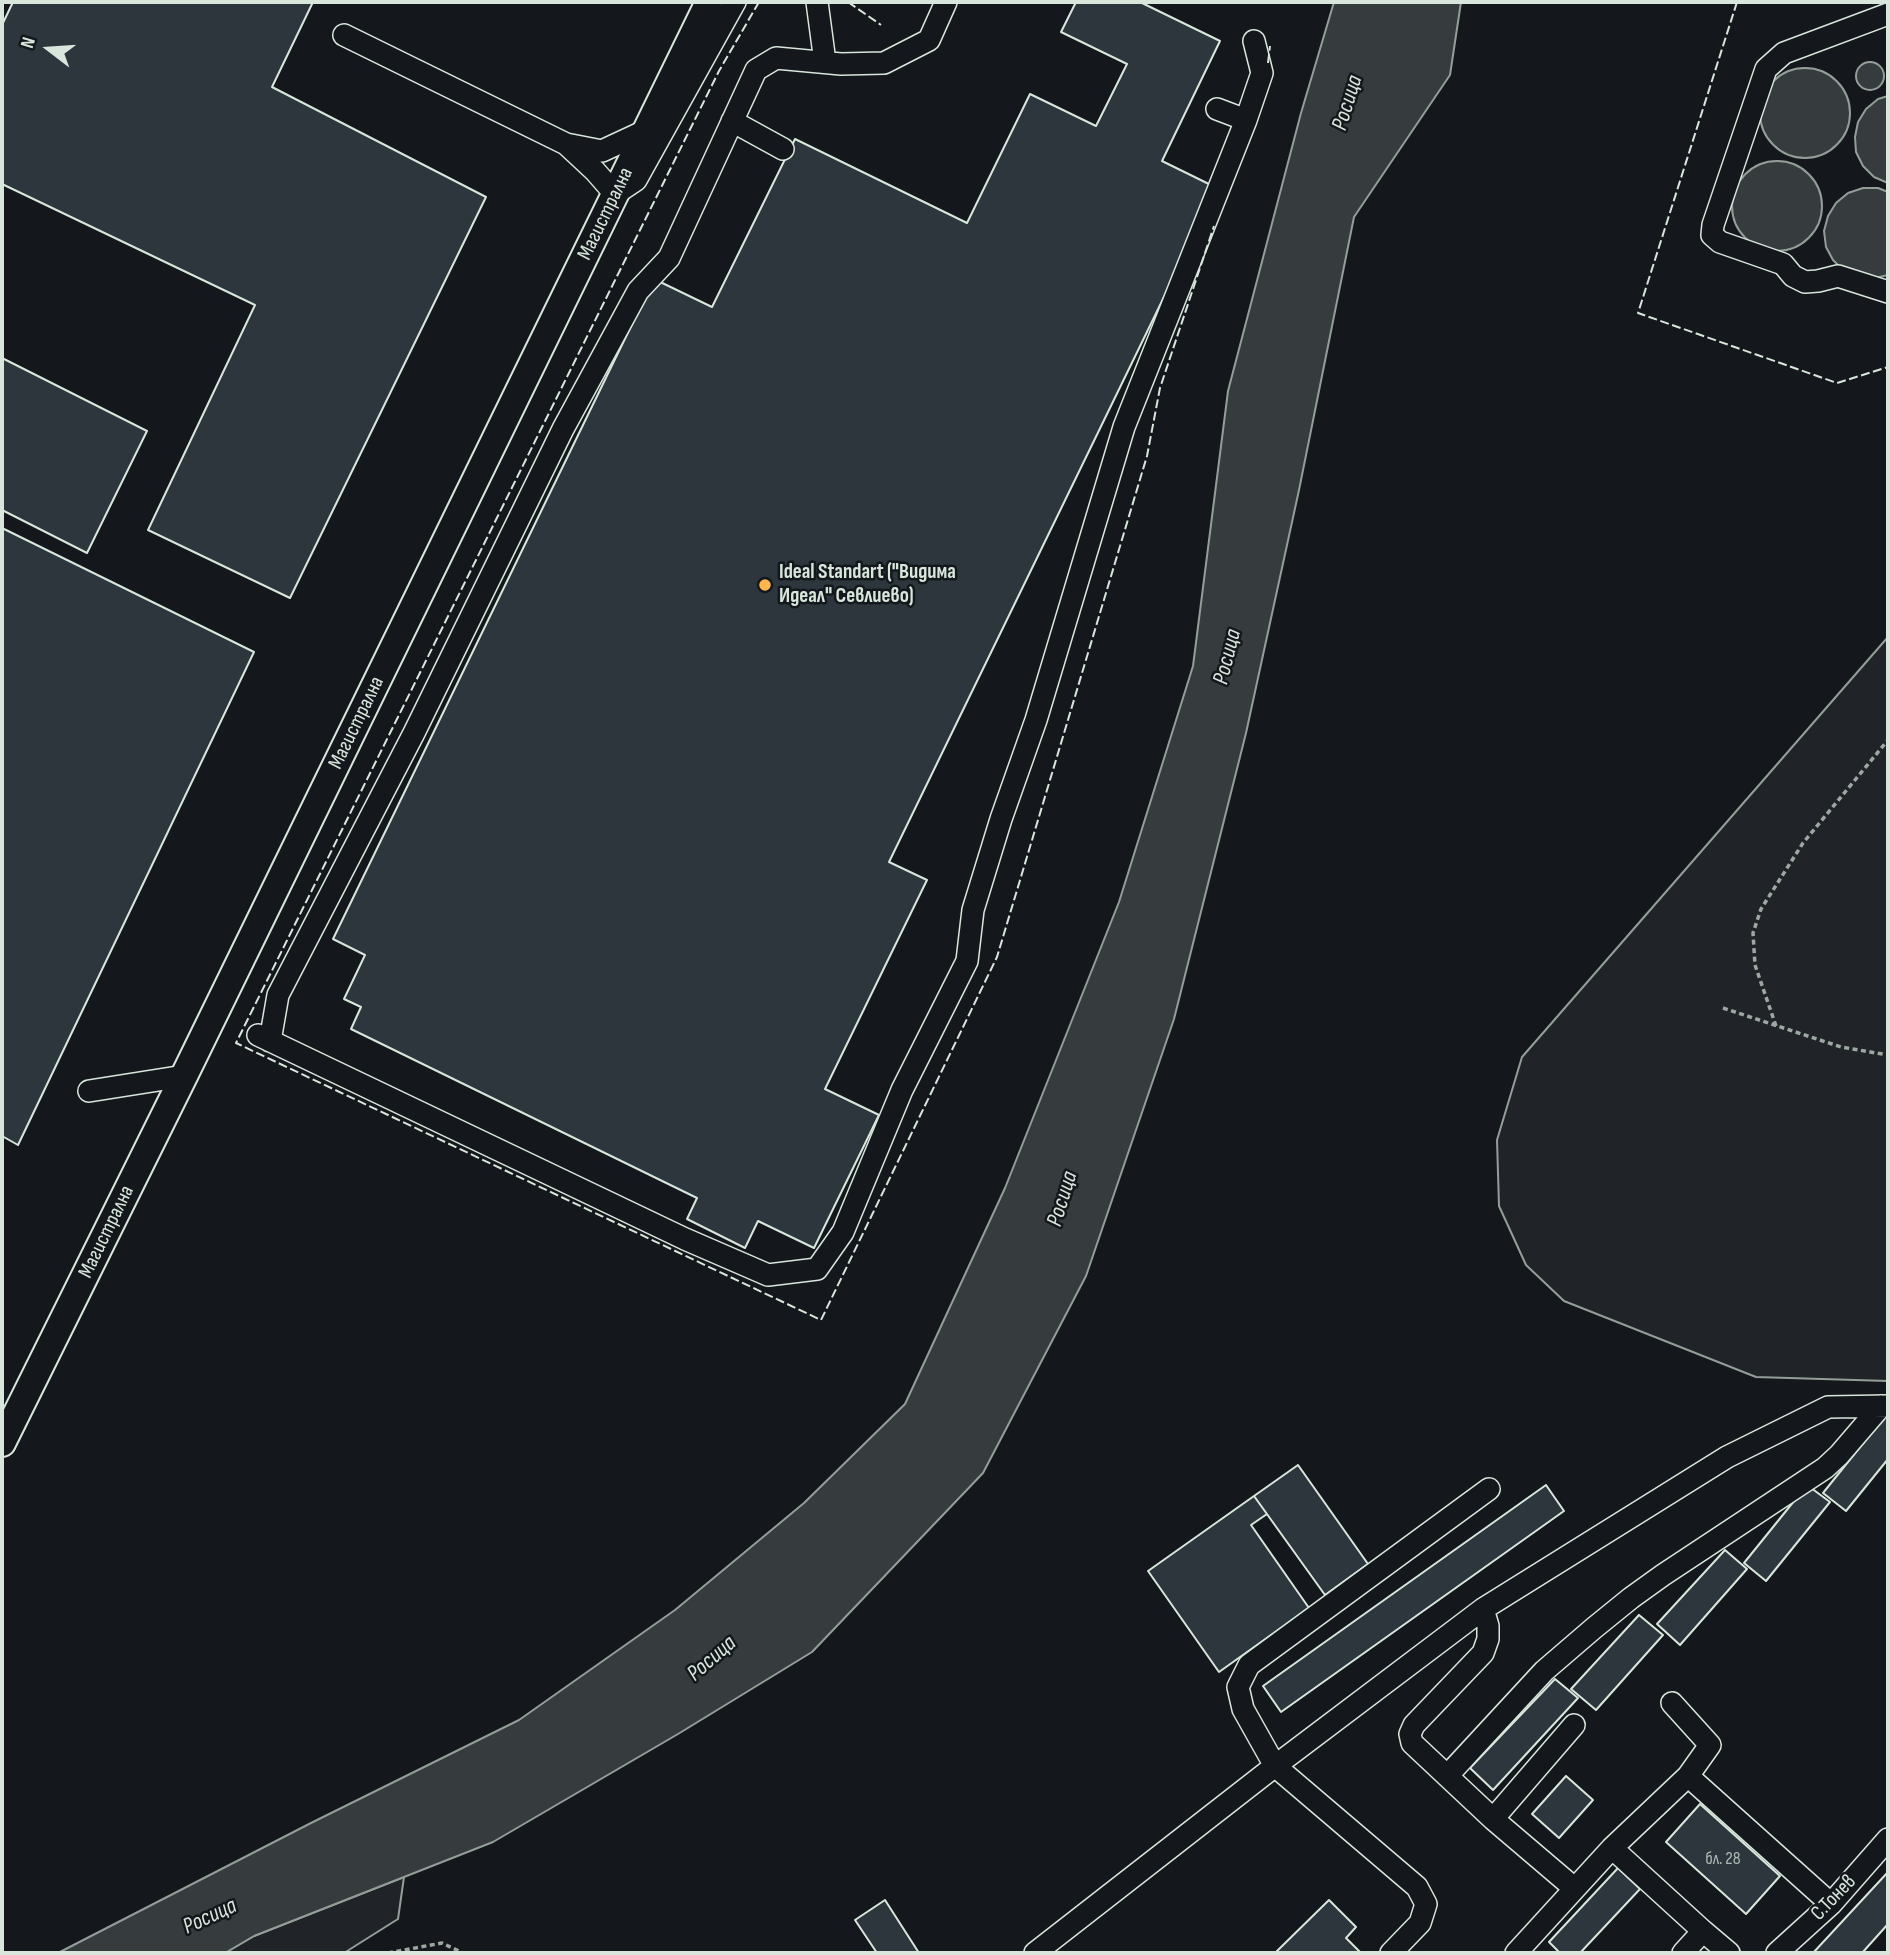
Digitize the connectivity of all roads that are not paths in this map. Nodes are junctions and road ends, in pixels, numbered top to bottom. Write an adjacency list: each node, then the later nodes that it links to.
1 (709, 2): 12 (main road, Магистрална)
2 (735, 2): 15 (street)
3 (817, 2): 8 (street)
4 (946, 2): 8 (street)
5 (1888, 14): 16 (street)
6 (344, 35): 13 (street)
7 (1254, 41): 10 (street)
8 (825, 62): 11 (street)
9 (1217, 109): 10 (street)
10 (1246, 120): 11 (street)
11 (732, 121): 14 (street)
12 (645, 131): 13 (street); 15 (main road, Магистрална)
13 (566, 144): 15 (street)
14 (783, 149)
15 (615, 194): 17 (main road, Магистрална)
16 (1888, 292)
17 (184, 1076): 18 (street); 20 (main road, Магистрална)
18 (89, 1091)
19 (1884, 1406): 22 (street); 26 (street)
20 (2, 1443)
21 (1489, 1489): 25 (street)
22 (1483, 1609): 25 (street); 26 (street)
23 (1672, 1703): 27 (street)
24 (1574, 1725): 28 (street)
25 (1275, 1766): 34 (street); 35 (street)
26 (1447, 1776): 28 (street)
27 (1688, 1776): 30 (street); 32 (street)
28 (1493, 1819): 31 (street)
29 (1888, 1839): 32 (street, С.Тонев)
30 (1612, 1848): 31 (street); 33 (street)
31 (1574, 1888): 36 (street)
32 (1831, 1904): 39 (street, С.Тонев)
33 (1703, 1931): 37 (street); 38 (street)
34 (1035, 1953)
35 (1391, 1953)
36 (1516, 1953)
37 (1683, 1953)
38 (1729, 1953)
39 (1777, 1953)

